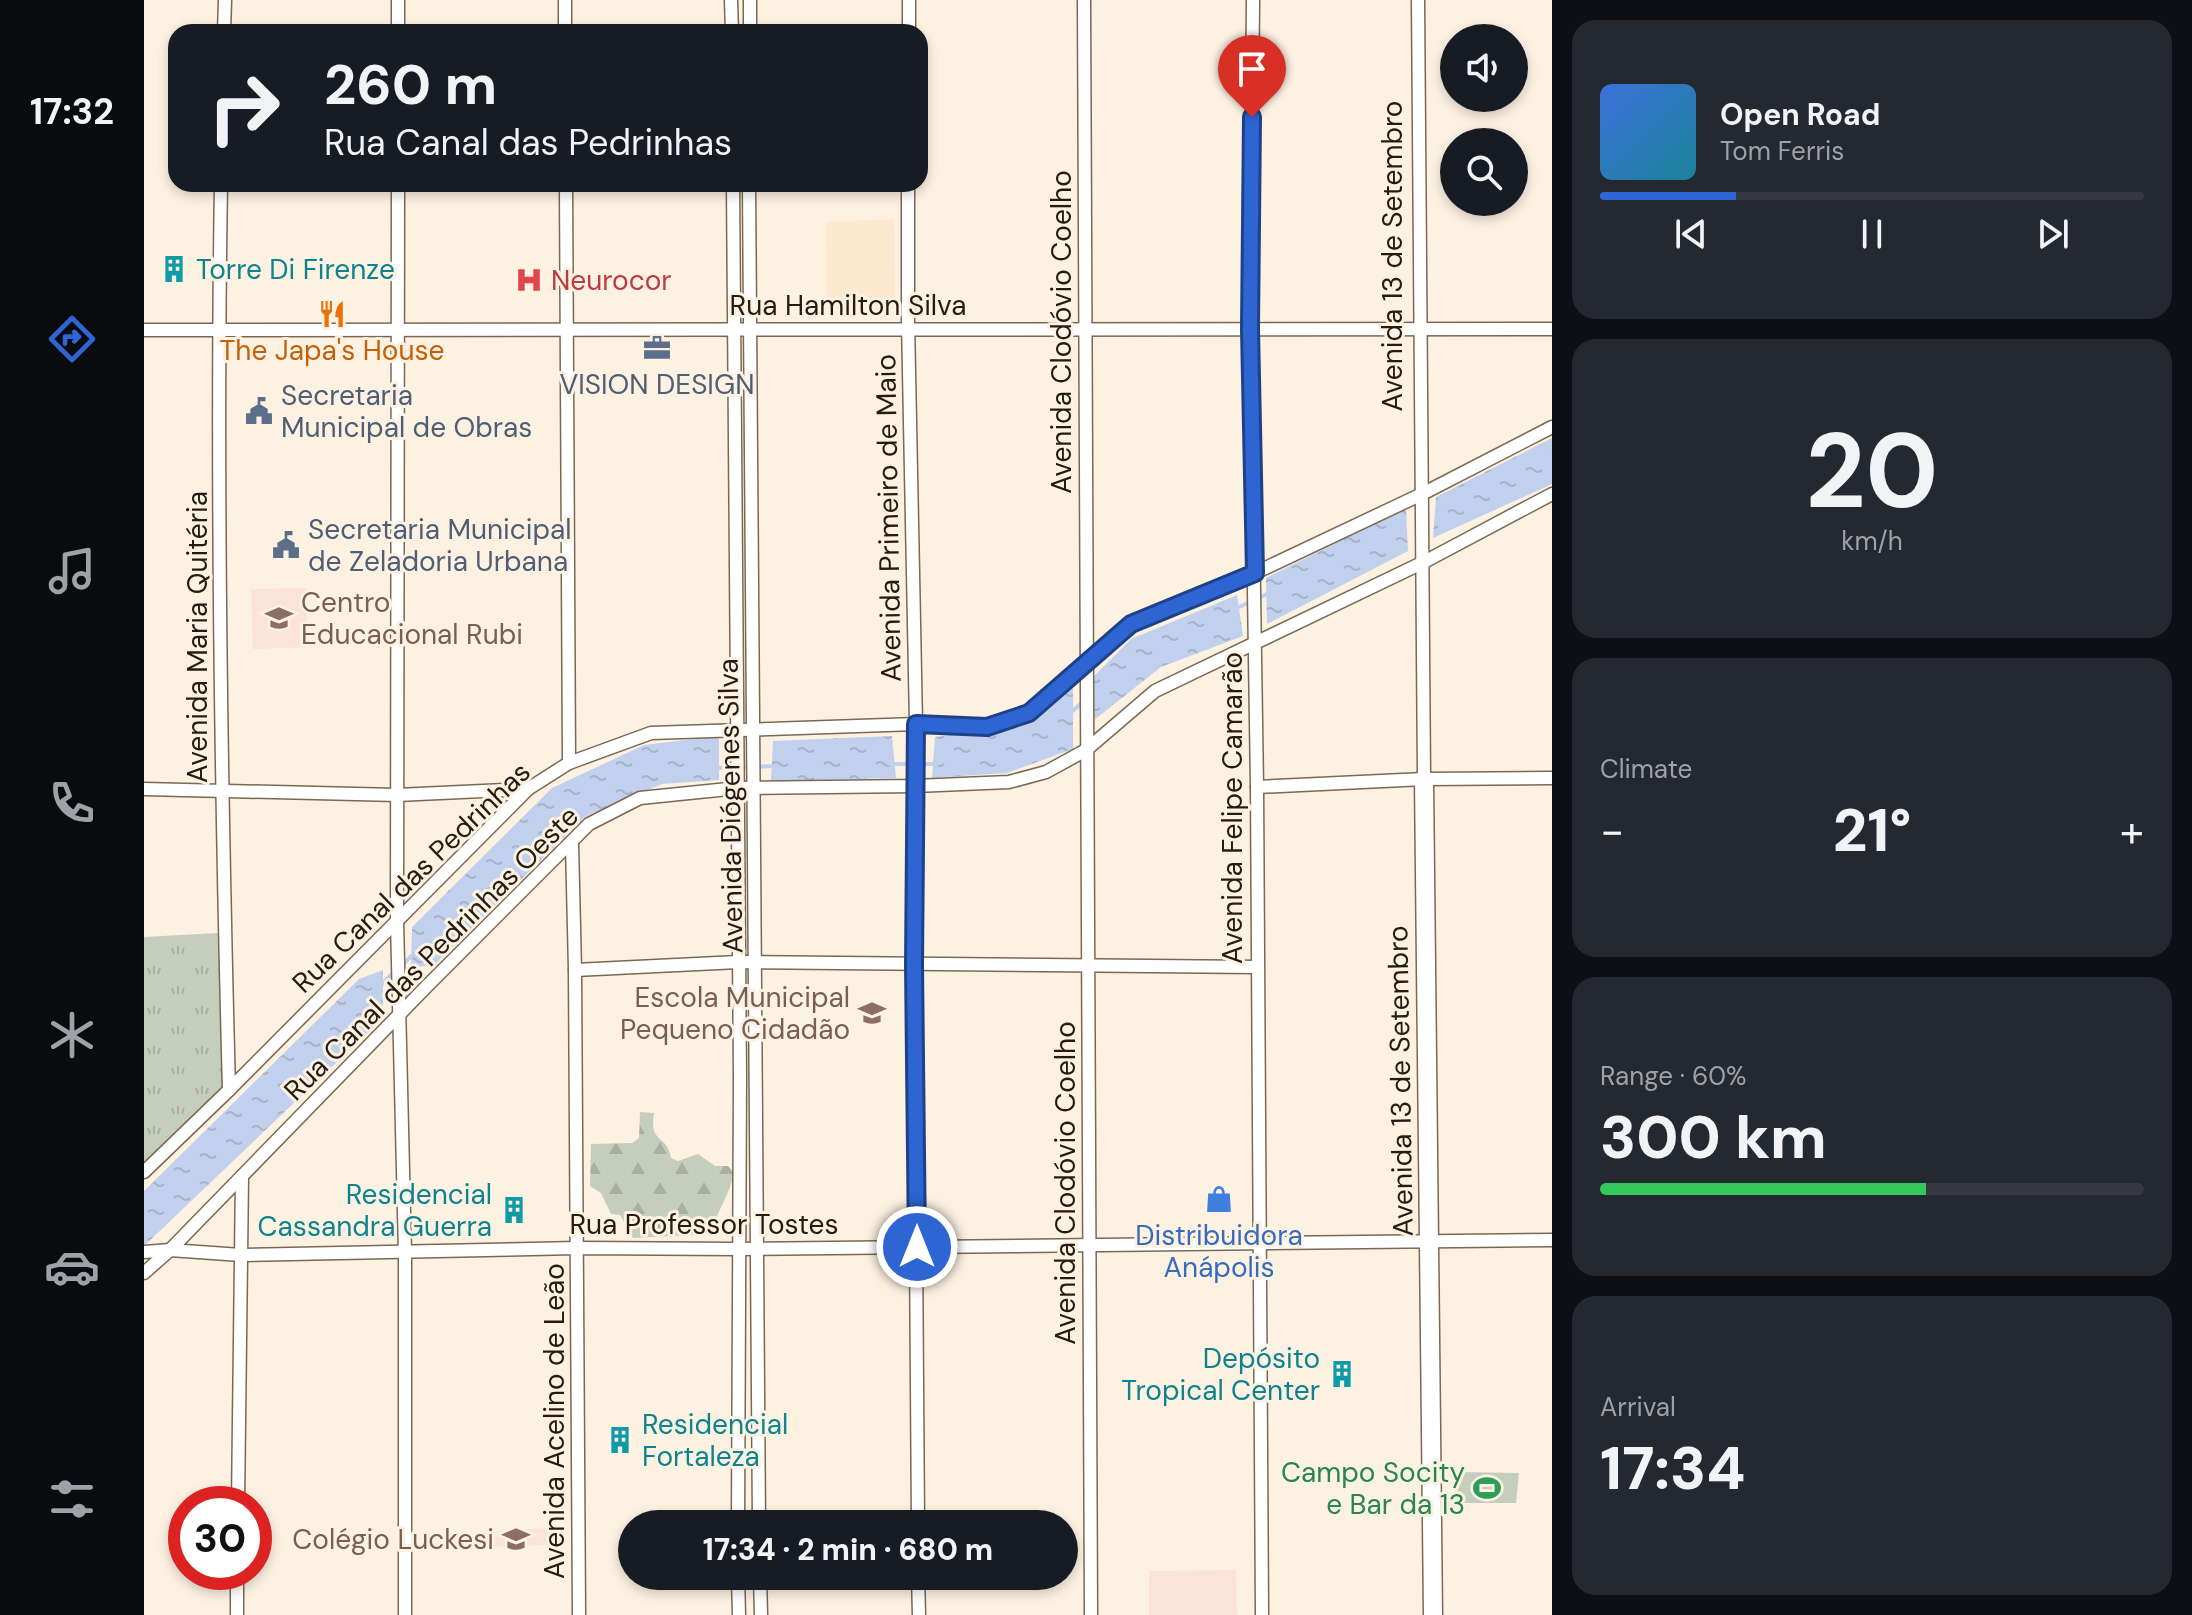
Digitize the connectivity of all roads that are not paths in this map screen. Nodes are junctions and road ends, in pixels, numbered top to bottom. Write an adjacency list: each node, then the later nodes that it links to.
1 (225, 0): 10 (street)
2 (398, 0): 11 (street)
3 (565, 0): 12 (street)
4 (731, 0): 13 (street)
5 (750, 0): 14 (street)
6 (909, 0): 15 (street)
7 (1084, 0): 22 (street, Avenida Clodóvio Coelho)
8 (1253, 0): 26 (street, Avenida Felipe Camarão)
9 (1418, 0): 27 (street, Avenida 13 de Setembro)
10 (224, 24)
11 (398, 24)
12 (565, 24)
13 (732, 24)
14 (750, 24)
15 (909, 24)
16 (221, 192): 30 (street, Avenida Maria Quitéria)
17 (398, 192): 23 (street)
18 (566, 192): 32 (street)
19 (733, 192): 24 (street, Avenida Diógenes Silva)
20 (749, 192): 31 (street, Avenida Diógenes Silva)
21 (908, 192): 25 (street, Avenida Primeiro de Maio)
22 (1086, 328): 25 (street, Rua Hamilton Silva); 26 (street, Rua Hamilton Silva); 39 (street, Avenida Clodóvio Coelho)
23 (398, 329): 30 (street, Rua Hamilton Silva); 32 (street, Rua Hamilton Silva); 54 (street)
24 (734, 329): 31 (street, Rua Hamilton Silva); 32 (street, Rua Hamilton Silva); 42 (street, Avenida Diógenes Silva)
25 (908, 329): 31 (street, Rua Hamilton Silva); 40 (street, Avenida Primeiro de Maio)
26 (1250, 329): 27 (street, Rua Hamilton Silva); 37 (street, Avenida Felipe Camarão)
27 (1422, 329): 28 (street, Rua Hamilton Silva); 34 (street, Avenida 13 de Setembro)
28 (1552, 329)
29 (144, 330): 30 (street, Rua Hamilton Silva)
30 (219, 330): 53 (street, Avenida Maria Quitéria)
31 (749, 330): 41 (street, Avenida Diógenes Silva)
32 (567, 331): 44 (street)
33 (1552, 427): 34 (street, Rua Canal das Pedrinhas)
34 (1422, 494): 36 (street, Avenida 13 de Setembro); 37 (street, Rua Canal das Pedrinhas)
35 (1552, 494): 36 (street)
36 (1424, 562): 38 (street, Rua Canal das Pedrinhas Oeste); 46 (street, Avenida 13 de Setembro)
37 (1255, 579): 38 (street, Avenida Felipe Camarão); 39 (street, Rua Canal das Pedrinhas)
38 (1254, 637): 43 (street, Rua Canal das Pedrinhas Oeste); 50 (street, Avenida Felipe Camarão)
39 (1085, 663): 40 (street, Rua Canal das Pedrinhas); 43 (street, Avenida Clodóvio Coelho)
40 (916, 724): 41 (street, Rua Canal das Pedrinhas); 49 (street, Avenida Primeiro de Maio)
41 (754, 728): 42 (street, Rua Canal das Pedrinhas); 48 (street, Avenida Diógenes Silva)
42 (738, 729): 44 (street, Rua Canal das Pedrinhas); 47 (street, Avenida Diógenes Silva)
43 (1086, 744): 49 (street, Rua Canal das Pedrinhas Oeste); 60 (street, Avenida Clodóvio Coelho)
44 (569, 763): 52 (street, Rua Canal das Pedrinhas)
45 (1552, 778): 46 (street)
46 (1424, 779): 50 (street); 68 (street, Avenida 13 de Setembro)
47 (738, 781): 48 (street, Rua Canal das Pedrinhas Oeste); 55 (street, Rua Canal das Pedrinhas Oeste); 57 (street, Avenida Diógenes Silva)
48 (754, 781): 49 (street, Rua Canal das Pedrinhas Oeste); 58 (street, Avenida Diógenes Silva)
49 (916, 781): 59 (street, Avenida Primeiro de Maio)
50 (1257, 787): 61 (street, Avenida Felipe Camarão)
51 (144, 789): 53 (street)
52 (528, 789): 54 (street); 56 (street, Rua Canal das Pedrinhas)
53 (221, 791): 54 (street); 64 (street, Avenida Maria Quitéria)
54 (397, 795): 56 (street)
55 (572, 844): 62 (street, Avenida Acelino de Leão); 63 (street, Rua Canal das Pedrinhas Oeste)
56 (397, 921): 63 (street); 64 (street, Rua Canal das Pedrinhas)
57 (738, 962): 58 (street); 62 (street); 74 (street, Avenida Diógenes Silva)
58 (756, 963): 59 (street); 73 (street, Avenida Diógenes Silva)
59 (914, 965): 60 (street); 71 (street, Avenida Primeiro de Maio)
60 (1087, 965): 61 (street); 70 (street, Avenida Clodóvio Coelho)
61 (1257, 967): 69 (street, Avenida Felipe Camarão)
62 (575, 970): 72 (street, Avenida Acelino de Leão)
63 (399, 1016): 66 (street, Rua Canal das Pedrinhas Oeste); 77 (street)
64 (229, 1090): 65 (street, Rua Canal das Pedrinhas)
65 (144, 1172)
66 (242, 1176): 75 (street, Rua Canal das Pedrinhas Oeste); 78 (street)
67 (1552, 1240): 68 (street, Rua Professor Tostes)
68 (1430, 1241): 69 (street, Rua Professor Tostes); 98 (street, Avenida 13 de Setembro)
69 (1259, 1242): 70 (street, Rua Professor Tostes); 97 (street, Avenida Felipe Camarão)
70 (1091, 1244): 71 (street, Rua Professor Tostes); 96 (street, Avenida Clodóvio Coelho)
71 (917, 1247): 73 (street, Rua Professor Tostes); 85 (street, Avenida Primeiro de Maio)
72 (577, 1248): 74 (street, Rua Professor Tostes); 77 (street, Rua Professor Tostes); 92 (street, Avenida Acelino de Leão)
73 (755, 1248): 74 (street, Rua Professor Tostes); 80 (street, Avenida Diógenes Silva)
74 (739, 1249): 81 (street, Avenida Diógenes Silva)
75 (170, 1250): 76 (street, Rua Professor Tostes); 78 (street, Rua Professor Tostes); 79 (street, Rua Canal das Pedrinhas Oeste)
76 (146, 1252)
77 (405, 1253): 78 (street, Rua Professor Tostes); 91 (street)
78 (241, 1255): 82 (street)
79 (144, 1273)
80 (758, 1468): 81 (street); 84 (street, Avenida Diógenes Silva)
81 (737, 1469): 83 (street, Avenida Diógenes Silva)
82 (238, 1486)
83 (738, 1510)
84 (759, 1510)
85 (918, 1510)
86 (237, 1590): 90 (street)
87 (738, 1590): 93 (street)
88 (760, 1590): 94 (street)
89 (918, 1590): 95 (street)
90 (237, 1615)
91 (405, 1615)
92 (579, 1615)
93 (739, 1615)
94 (761, 1615)
95 (919, 1615)
96 (1091, 1615)
97 (1262, 1615)
98 (1433, 1615)

